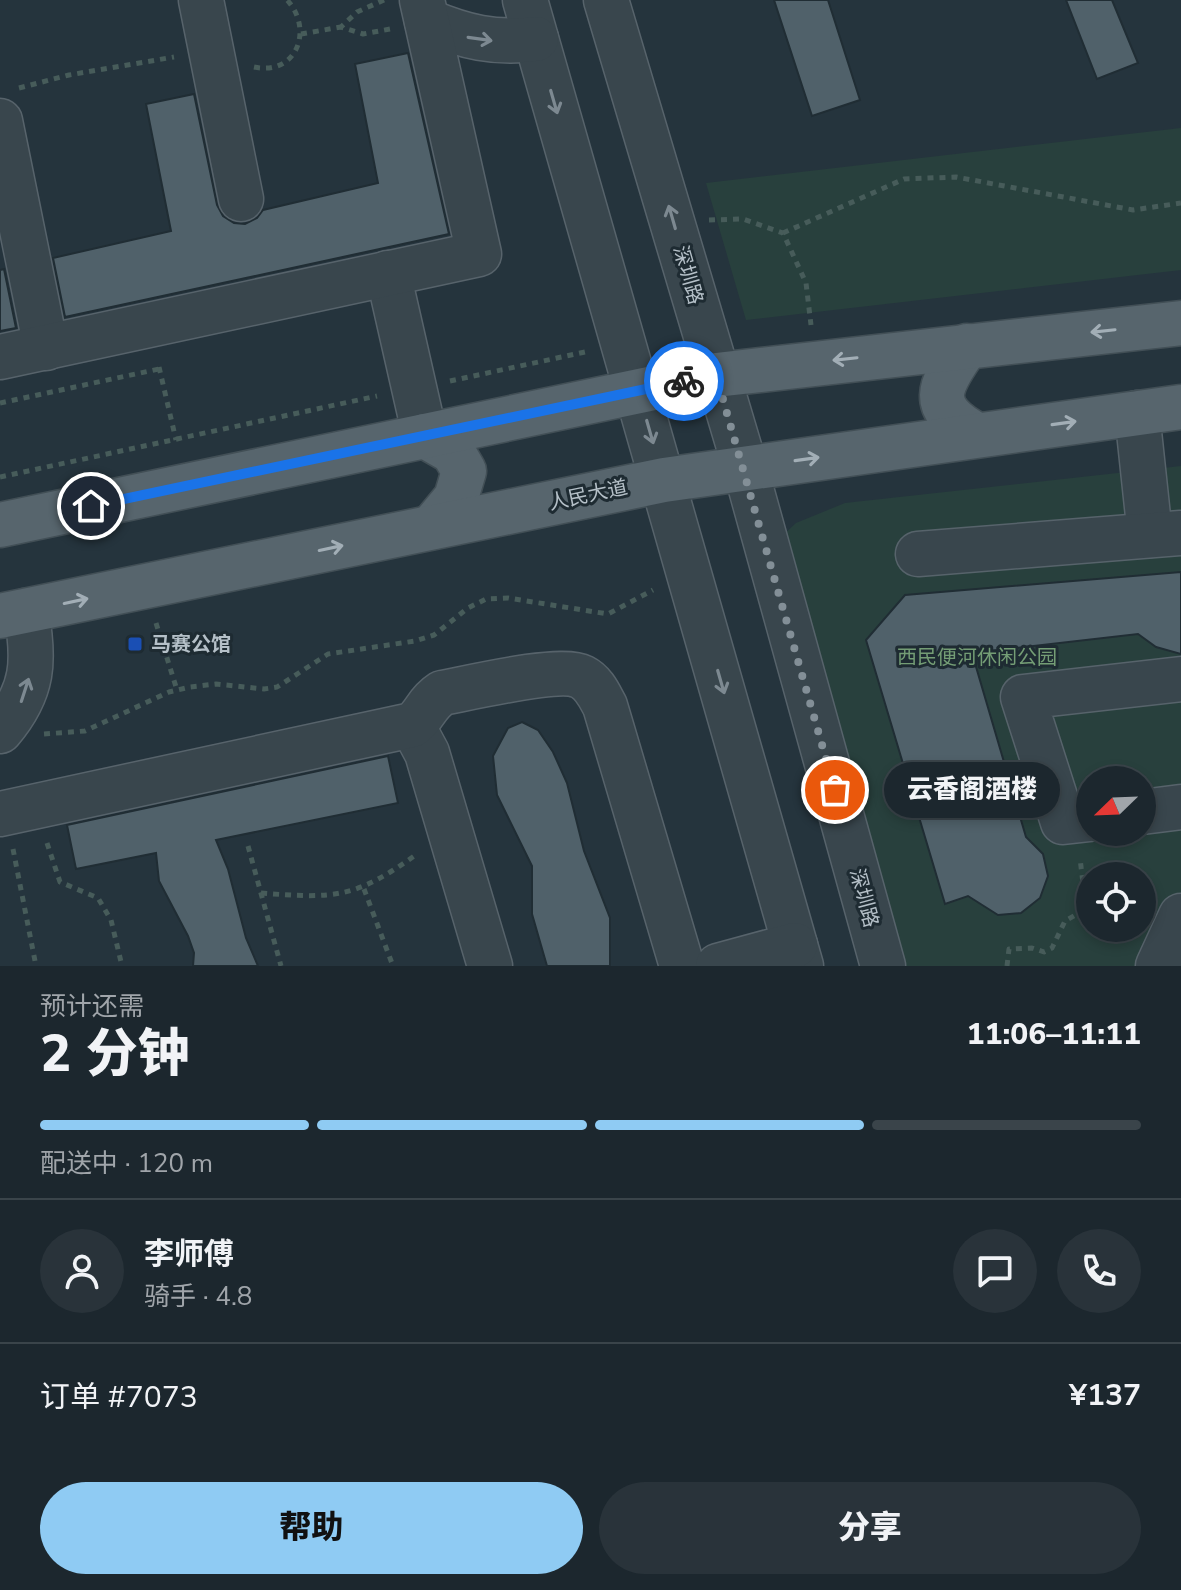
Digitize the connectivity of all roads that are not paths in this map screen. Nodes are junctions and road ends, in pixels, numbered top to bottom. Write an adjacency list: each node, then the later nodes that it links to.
1 (201, 0): 6 (street)
2 (606, 0): 12 (street, 深圳路, one-way to 2)
3 (424, 11): 4 (street, one-way to 4); 7 (street)
4 (530, 19): 13 (street, one-way to 13)
5 (6, 106): 10 (street)
6 (241, 199)
7 (388, 273): 10 (street); 17 (street)
8 (1181, 323): 9 (main road, one-way to 9)
9 (967, 346): 12 (main road, one-way to 12); 16 (main road)
10 (46, 348): 11 (street)
11 (0, 357)
12 (716, 375): 13 (main road); 18 (street, 深圳路)
13 (639, 390): 17 (main road); 19 (street, one-way to 19)
14 (1181, 407): 15 (main road, 人民大道)
15 (1137, 413): 16 (main road, 人民大道, one-way to 15); 22 (street)
16 (977, 435): 18 (main road, 人民大道, one-way to 16)
17 (425, 436): 20 (main road); 21 (main road)
18 (745, 467): 19 (main road, 人民大道); 37 (street, 深圳路)
19 (664, 480): 21 (main road, 人民大道); 33 (street, one-way to 33)
20 (0, 525)
21 (432, 527): 24 (main road, 人民大道, one-way to 21)
22 (1165, 534): 23 (street)
23 (918, 554)
24 (19, 623): 27 (street, one-way to 24)
25 (1181, 679): 31 (street)
26 (412, 725): 28 (street); 34 (street); 35 (street)
27 (1, 730)
28 (11, 805)
29 (1181, 807): 30 (street)
30 (1156, 810)
31 (1076, 821)
32 (1181, 916): 38 (street)
33 (798, 956): 36 (street)
34 (490, 966)
35 (682, 966)
36 (718, 966)
37 (883, 966)
38 (1158, 966)

